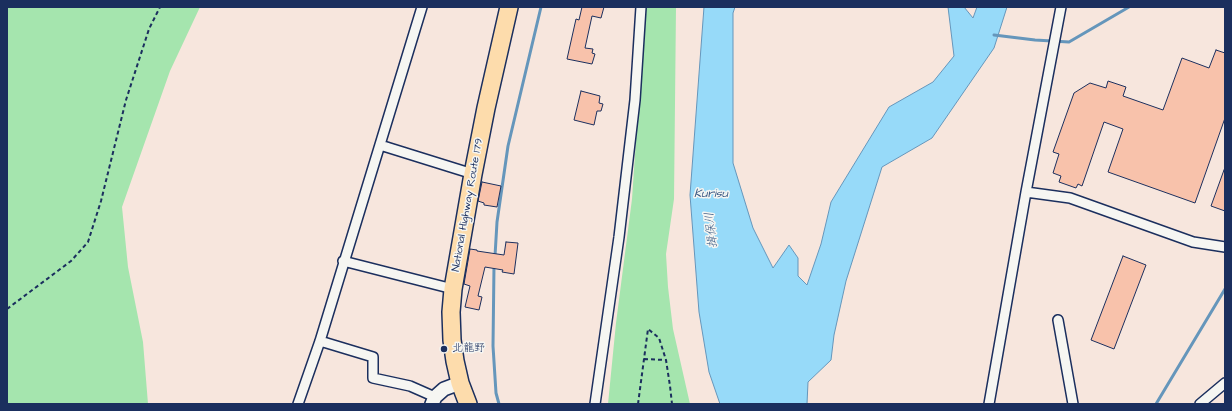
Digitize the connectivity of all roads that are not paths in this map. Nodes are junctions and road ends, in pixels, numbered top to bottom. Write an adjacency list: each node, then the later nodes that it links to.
1 (422, 7): 5 (street)
2 (509, 7): 6 (highway, National Highway Route 179)
3 (640, 7): 18 (street)
4 (1061, 7): 7 (street)
5 (380, 145): 6 (street); 9 (street)
6 (473, 174): 10 (highway, National Highway Route 179)
7 (1026, 192): 8 (street); 19 (street)
8 (1225, 247)
9 (343, 261): 10 (street); 12 (street)
10 (453, 289): 13 (highway, National Highway Route 179)
11 (1058, 320): 20 (street)
12 (320, 341): 15 (street); 16 (street)
13 (460, 383): 15 (street); 17 (highway, National Highway Route 179)
14 (1225, 383): 21 (street)
15 (434, 400)
16 (298, 404)
17 (468, 404)
18 (595, 404)
19 (989, 404)
20 (1073, 404)
21 (1200, 404)

